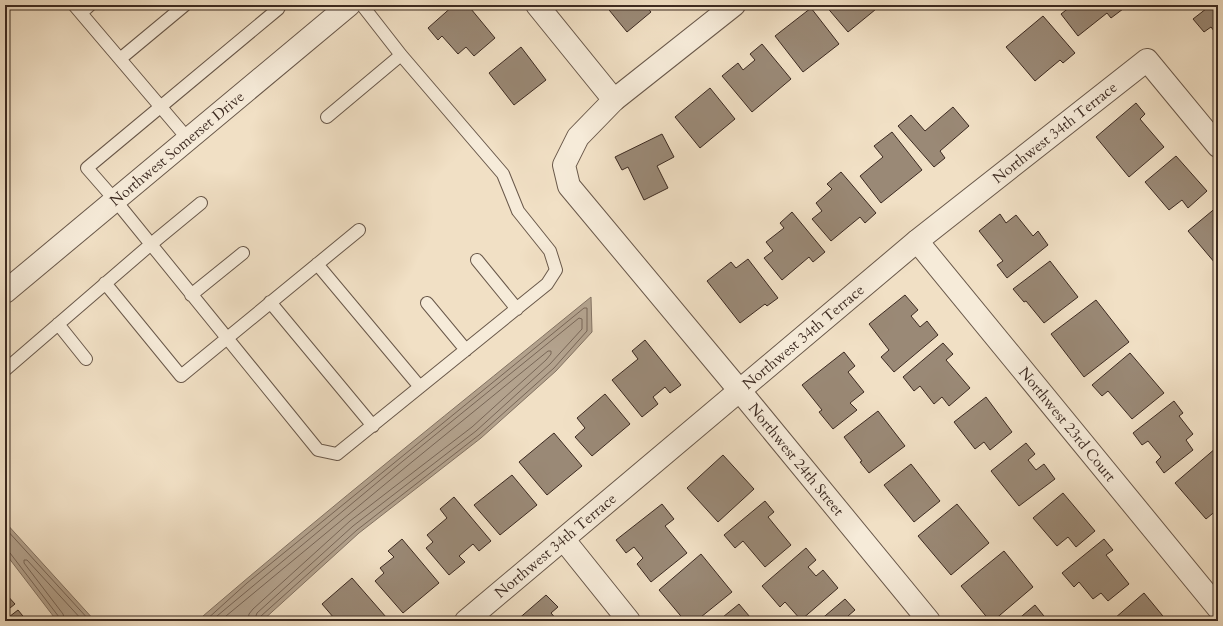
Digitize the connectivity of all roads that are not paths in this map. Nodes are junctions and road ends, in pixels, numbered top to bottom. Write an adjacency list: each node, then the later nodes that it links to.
1 (90, 5): 8 (lane)
2 (185, 5): 10 (lane)
3 (280, 5): 12 (lane)
4 (349, 5): 14 (street, Northwest Somerset Drive)
5 (362, 5): 9 (lane)
6 (537, 5): 11 (street)
7 (734, 5): 11 (street)
8 (77, 9): 10 (lane)
9 (401, 55): 13 (lane); 29 (lane)
10 (120, 59): 12 (lane)
11 (614, 100): 36 (street, Northwest 24th Street)
12 (161, 107): 14 (lane); 16 (lane)
13 (327, 117)
14 (188, 139): 16 (street, Northwest Somerset Drive)
15 (1218, 146): 19 (street, Northwest 34th Terrace)
16 (115, 200): 20 (lane); 25 (street, Northwest Somerset Drive)
17 (201, 203): 20 (lane)
18 (359, 230): 23 (lane)
19 (917, 241): 36 (street, Northwest 34th Terrace); 39 (street, Northwest 23rd Court)
20 (150, 244): 24 (lane); 26 (lane)
21 (243, 253): 26 (lane)
22 (477, 260): 29 (lane)
23 (317, 264): 27 (lane); 35 (lane)
24 (105, 283): 30 (lane); 31 (lane)
25 (5, 292)
26 (191, 295): 31 (lane)
27 (270, 302): 31 (lane); 37 (lane)
28 (427, 302): 32 (lane)
29 (517, 309): 32 (lane)
30 (58, 324): 33 (lane); 34 (lane)
31 (227, 338): 37 (lane)
32 (466, 350): 35 (lane)
33 (86, 359)
34 (5, 370)
35 (420, 387): 37 (lane)
36 (740, 391): 38 (street, Northwest 34th Terrace); 42 (street, Northwest 24th Street)
37 (373, 426)
38 (564, 540): 40 (street, Northwest 34th Terrace); 41 (street)
39 (1218, 608)
40 (466, 621)
41 (629, 621)
42 (929, 621)

